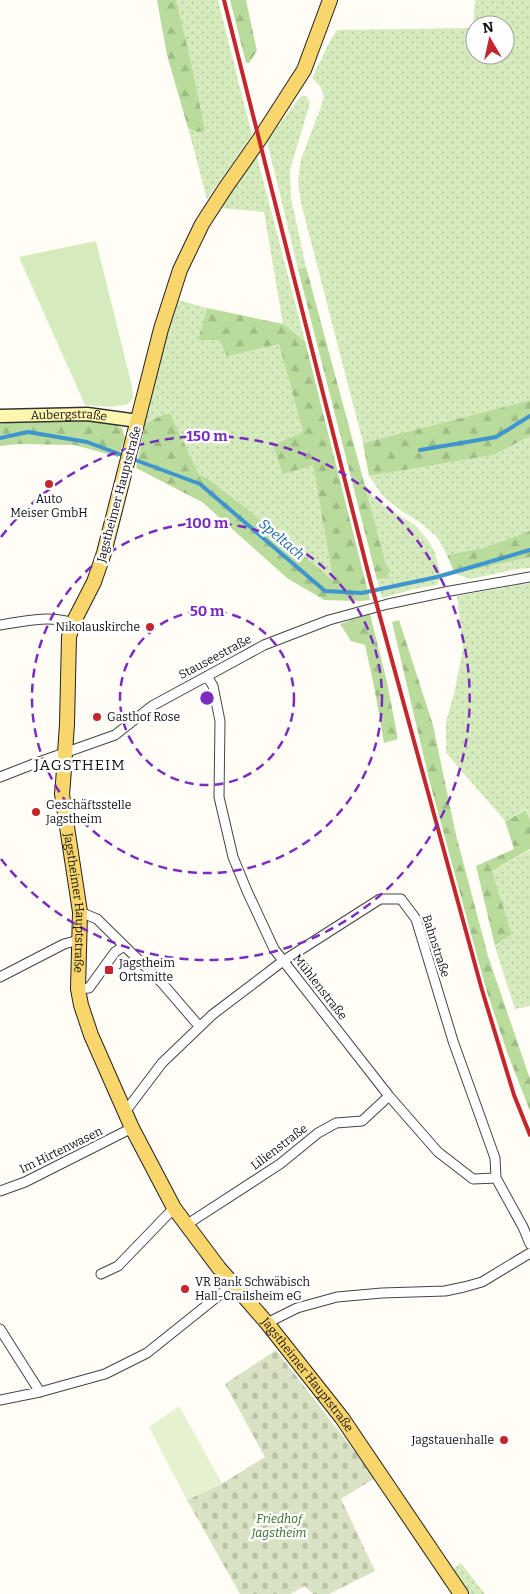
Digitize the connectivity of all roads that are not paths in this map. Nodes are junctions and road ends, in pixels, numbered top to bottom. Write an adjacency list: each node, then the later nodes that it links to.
1 (330, 0): 3 (main road, Jagstheimer Hauptstraße)
2 (0, 416): 3 (street, Aubergstraße)
3 (138, 421): 5 (main road, Jagstheimer Hauptstraße)
4 (530, 577): 7 (street, Stauseestraße)
5 (73, 623): 6 (street); 8 (main road, Jagstheimer Hauptstraße)
6 (0, 625)
7 (207, 676): 8 (street, Stauseestraße); 13 (street, Mühlenstraße)
8 (65, 754): 9 (street, Stauseestraße); 10 (main road, Jagstheimer Hauptstraße)
9 (0, 777)
10 (80, 912): 11 (main road, Jagstheimer Hauptstraße); 12 (street)
11 (79, 940): 14 (street); 15 (main road, Jagstheimer Hauptstraße)
12 (124, 946): 15 (street); 16 (street)
13 (283, 961): 16 (street, Bahnstraße); 17 (street, Mühlenstraße); 20 (street, Bahnstraße)
14 (0, 977)
15 (78, 989): 18 (main road, Jagstheimer Hauptstraße)
16 (199, 1026): 18 (street, Bahnstraße)
17 (388, 1096): 20 (street, Mühlenstraße); 23 (street, Lilienstraße)
18 (125, 1112): 19 (main road, Jagstheimer Hauptstraße)
19 (132, 1128): 21 (street, Im Hirtenwasen); 22 (main road, Jagstheimer Hauptstraße)
20 (496, 1178): 24 (street)
21 (0, 1191)
22 (174, 1208): 23 (main road, Jagstheimer Hauptstraße); 26 (street)
23 (186, 1225): 27 (main road, Jagstheimer Hauptstraße)
24 (530, 1244)
25 (530, 1253): 28 (street)
26 (101, 1274)
27 (232, 1285): 28 (main road, Jagstheimer Hauptstraße); 30 (street)
28 (267, 1323): 32 (main road, Jagstheimer Hauptstraße)
29 (0, 1329): 30 (street)
30 (40, 1392): 31 (street)
31 (0, 1400)
32 (461, 1594)

